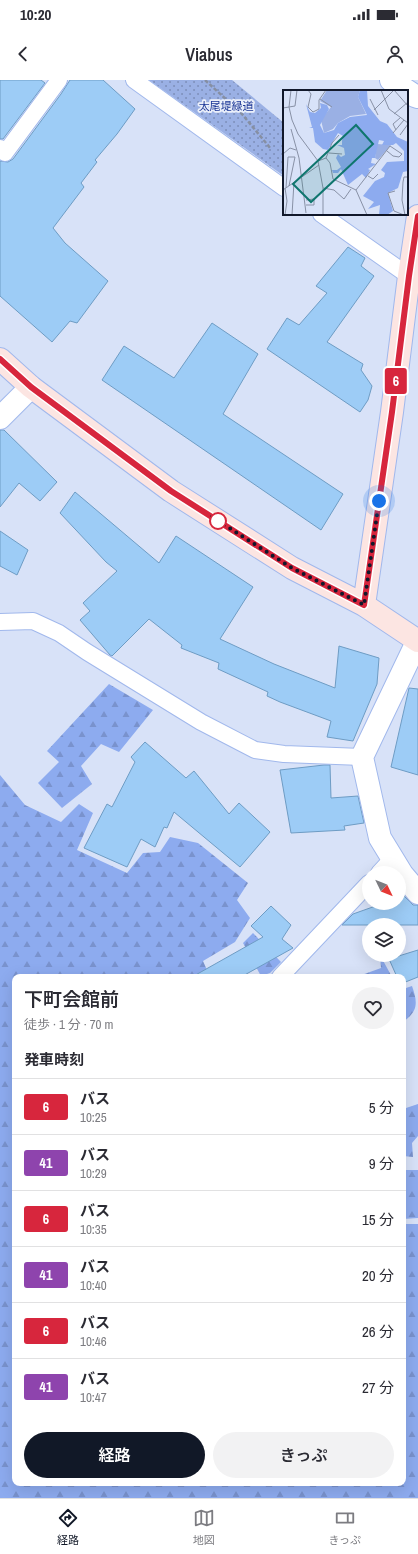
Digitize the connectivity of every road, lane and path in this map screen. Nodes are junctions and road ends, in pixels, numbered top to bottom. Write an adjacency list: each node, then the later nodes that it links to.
1 (59, 80): 8 (lane)
2 (134, 80): 9 (lane)
3 (205, 80): 9 (path)
4 (391, 80): 5 (street)
5 (406, 90)
6 (408, 91): 7 (street)
7 (418, 97)
8 (0, 148)
9 (281, 185)
10 (322, 215): 12 (lane)
11 (418, 216): 12 (main road)
12 (413, 279): 16 (main road)
13 (0, 359): 14 (main road)
14 (31, 387): 15 (street); 16 (main road)
15 (0, 418)
16 (364, 605): 18 (main road)
17 (0, 622): 19 (lane)
18 (418, 640): 19 (street)
19 (362, 757): 20 (street)
20 (385, 866)
21 (406, 879): 23 (street)
22 (362, 890): 24 (lane)
23 (418, 893)
24 (283, 974)

